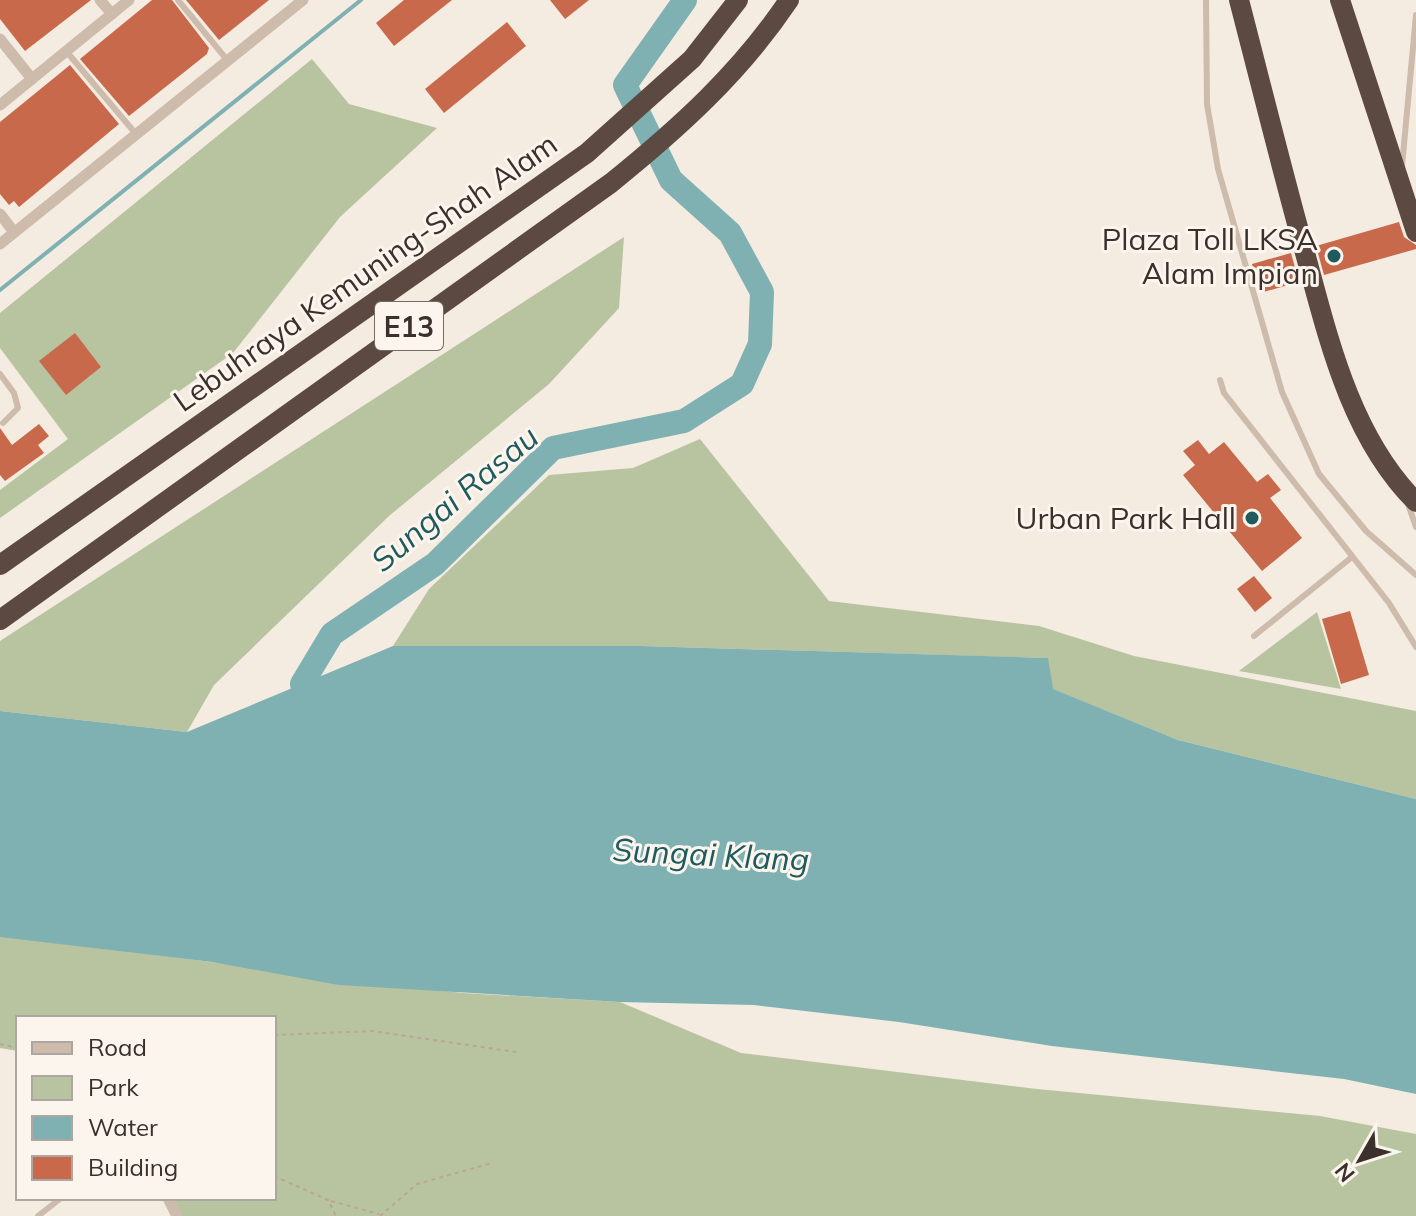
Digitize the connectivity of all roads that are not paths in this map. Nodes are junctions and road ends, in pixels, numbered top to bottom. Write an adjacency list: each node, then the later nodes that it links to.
1 (100, 0): 10 (street)
2 (129, 0): 10 (street)
3 (178, 0): 14 (lane)
4 (303, 0): 14 (street)
5 (738, 0): 29 (highway, Lebuhraya Kemuning-Shah Alam / E13)
6 (789, 0): 31 (highway, E13)
7 (1206, 0): 30 (lane)
8 (1239, 0): 26 (highway)
9 (1340, 0): 18 (highway)
10 (112, 14): 13 (street)
11 (1416, 15): 18 (lane)
12 (0, 39): 15 (street)
13 (66, 51): 15 (street); 17 (lane)
14 (228, 61): 17 (street)
15 (32, 79): 16 (street)
16 (0, 105)
17 (136, 134): 20 (street)
18 (1401, 185): 21 (highway)
19 (0, 214): 20 (street)
20 (14, 232): 22 (street)
21 (1416, 232)
22 (0, 244)
23 (0, 374): 25 (lane)
24 (1220, 380): 28 (lane)
25 (3, 423)
26 (1410, 496): 27 (lane)
27 (1416, 527)
28 (1352, 557): 32 (lane); 33 (lane)
29 (0, 565)
30 (1416, 575)
31 (0, 620)
32 (1254, 636)
33 (1416, 647)
34 (58, 1200): 35 (lane)
35 (38, 1216)

